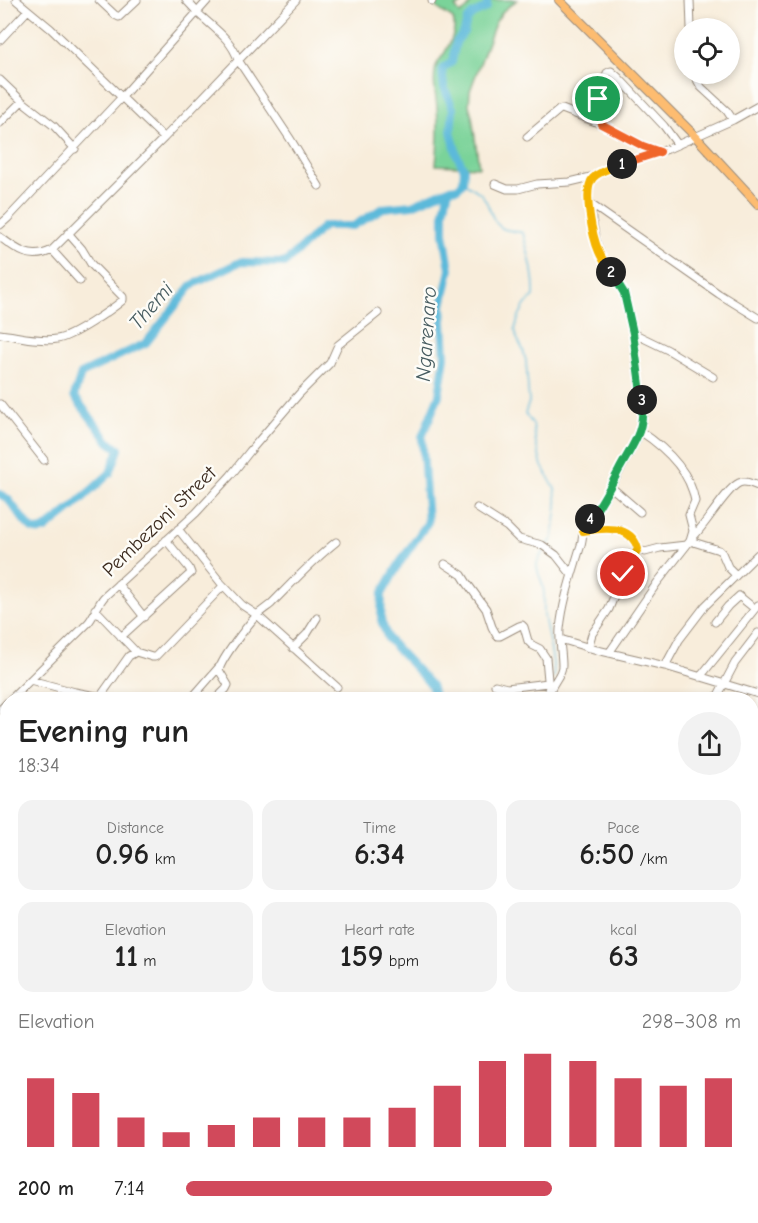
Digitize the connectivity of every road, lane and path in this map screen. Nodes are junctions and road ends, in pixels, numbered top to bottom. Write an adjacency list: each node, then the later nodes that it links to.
1 (16, 0): 9 (street)
2 (99, 0): 3 (street)
3 (137, 0)
4 (186, 0): 10 (street)
5 (208, 0): 10 (street)
6 (296, 0): 13 (street)
7 (559, 0): 22 (main road)
8 (690, 0): 11 (street)
9 (28, 10): 12 (street); 16 (street)
10 (197, 13): 13 (street); 16 (street)
11 (691, 18)
12 (0, 40)
13 (238, 60): 23 (street); 30 (street)
14 (0, 80): 17 (street)
15 (699, 84): 19 (street)
16 (122, 97): 23 (street); 26 (street)
17 (22, 101): 20 (street); 26 (street)
18 (758, 106): 19 (street)
19 (733, 120): 22 (street)
20 (0, 123)
21 (601, 124): 24 (street); 25 (street); 27 (street)
22 (696, 137): 25 (street); 32 (main road)
23 (164, 138): 34 (street)
24 (527, 138)
25 (678, 145): 27 (street)
26 (75, 149): 33 (street)
27 (660, 152): 28 (street)
28 (594, 176): 29 (street); 31 (street)
29 (495, 184)
30 (319, 186)
31 (589, 202): 39 (street); 40 (street)
32 (758, 204)
33 (0, 225)
34 (68, 233): 36 (street); 41 (street)
35 (0, 237): 36 (street)
36 (52, 250): 37 (street)
37 (80, 281)
38 (378, 313): 51 (street, Pembezoni Street)
39 (758, 318)
40 (633, 333): 42 (street); 45 (street)
41 (0, 334)
42 (713, 377)
43 (0, 404): 44 (street)
44 (3, 415): 46 (street)
45 (640, 431): 48 (street); 54 (street)
46 (44, 460)
47 (758, 486): 54 (street)
48 (611, 488): 50 (street); 52 (street)
49 (477, 508): 59 (street)
50 (639, 512)
51 (178, 529): 53 (street, Pembezoni Street); 62 (street)
52 (583, 531): 56 (street); 59 (street)
53 (166, 540): 61 (street, Pembezoni Street); 66 (street)
54 (689, 541): 56 (street); 60 (street); 75 (street)
55 (336, 542): 65 (street)
56 (638, 549): 73 (street)
57 (758, 554): 60 (street)
58 (445, 564): 83 (street)
59 (571, 574): 71 (street)
60 (736, 575): 76 (street)
61 (118, 584): 64 (street, Pembezoni Street); 66 (street)
62 (223, 586): 65 (street); 74 (street)
63 (756, 607): 68 (street); 78 (street)
64 (95, 609): 70 (street); 79 (street, Pembezoni Street)
65 (257, 615): 72 (street); 77 (street)
66 (144, 616): 70 (street)
67 (316, 618): 72 (street)
68 (715, 622)
69 (758, 633): 80 (street)
70 (122, 637): 74 (street)
71 (560, 639): 73 (street); 83 (street)
72 (293, 648): 82 (street)
73 (588, 648): 75 (street)
74 (136, 652): 86 (street)
75 (609, 653): 76 (street)
76 (665, 666): 78 (street)
77 (219, 667): 87 (street); 88 (street)
78 (700, 676): 80 (street)
79 (30, 680): 84 (street, Pembezoni Street); 85 (street)
80 (725, 683): 89 (street); 90 (street)
81 (495, 685): 83 (street)
82 (337, 687)
83 (548, 691)
84 (18, 692)
85 (76, 692)
86 (103, 692)
87 (197, 692)
88 (223, 692)
89 (720, 692)
90 (754, 692)

